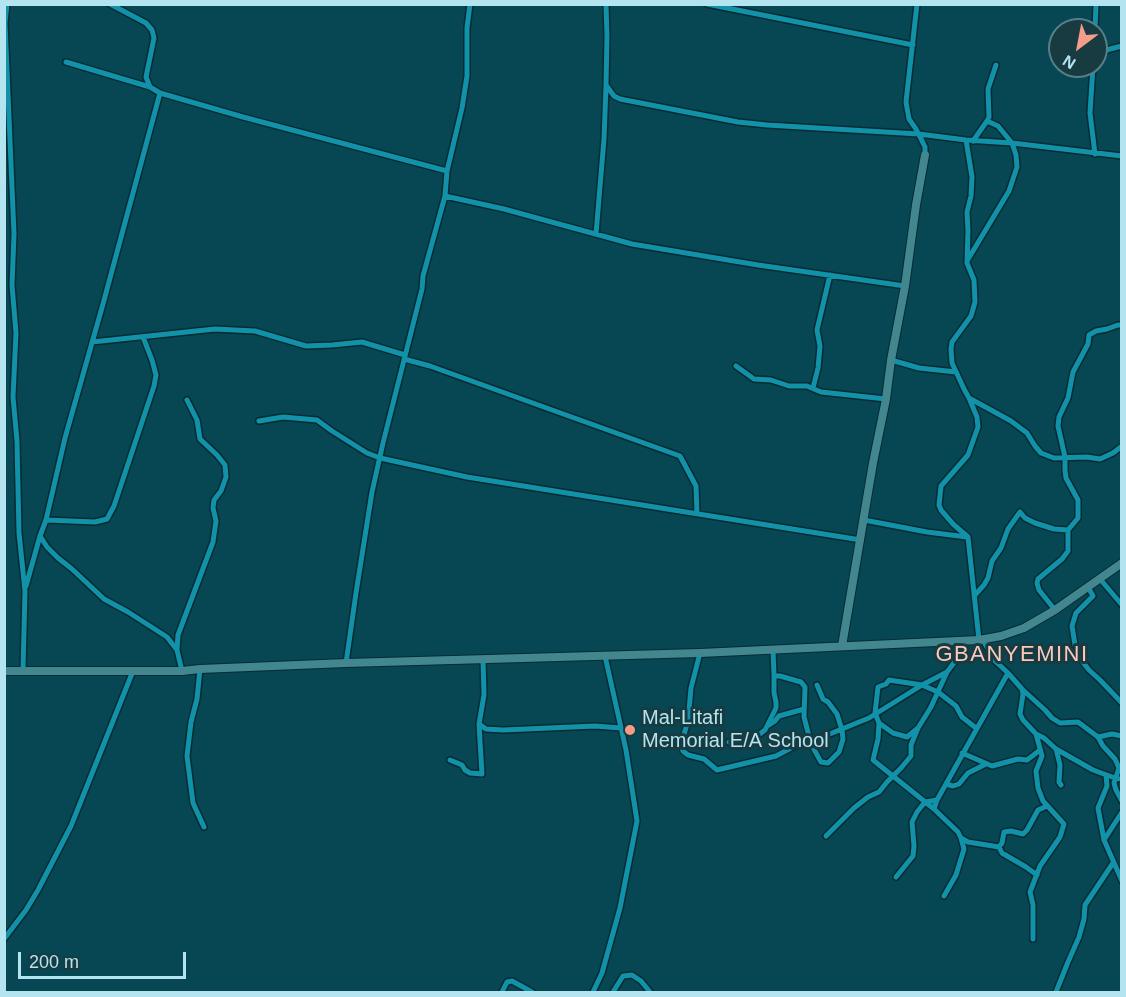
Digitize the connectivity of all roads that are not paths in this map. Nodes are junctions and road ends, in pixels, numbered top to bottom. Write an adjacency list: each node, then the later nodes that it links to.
1 (7, 4): 53 (street)
2 (110, 4): 12 (street)
3 (470, 4): 22 (street)
4 (606, 4): 11 (street)
5 (707, 4): 7 (street)
6 (917, 4): 7 (street)
7 (914, 45): 15 (street)
8 (66, 62): 12 (street)
9 (996, 65): 14 (street)
10 (1092, 78): 19 (street)
11 (606, 85): 15 (street); 24 (street)
12 (150, 87): 13 (street)
13 (160, 93): 22 (street); 30 (street)
14 (987, 121): 17 (street); 18 (street)
15 (919, 134): 16 (street); 20 (street)
16 (966, 140): 17 (street); 25 (street)
17 (973, 141): 18 (street)
18 (1012, 143): 19 (street); 25 (street)
19 (1095, 154): 21 (street)
20 (925, 155): 27 (main road)
21 (1122, 156)
22 (447, 171): 23 (street)
23 (445, 196): 24 (street); 31 (street)
24 (596, 234): 26 (street)
25 (967, 263): 34 (street)
26 (830, 275): 27 (street); 35 (street)
27 (905, 286): 32 (main road)
28 (1122, 325): 42 (street)
29 (142, 337): 30 (street); 31 (street); 44 (street)
30 (92, 342): 44 (street)
31 (405, 357): 41 (street); 43 (street)
32 (891, 360): 34 (street); 37 (main road)
33 (736, 366): 35 (street)
34 (956, 372): 36 (street)
35 (813, 388): 37 (street)
36 (969, 398): 42 (street); 48 (street)
37 (886, 399): 45 (main road)
38 (187, 400): 60 (street)
39 (259, 421): 41 (street)
40 (1122, 446): 42 (street)
41 (380, 458): 43 (street); 65 (street)
42 (1065, 458): 46 (street)
43 (697, 514): 49 (street)
44 (46, 520): 47 (street)
45 (864, 520): 48 (street); 49 (main road)
46 (1068, 530): 54 (street); 56 (street)
47 (40, 536): 53 (street); 60 (street)
48 (968, 537): 54 (street)
49 (861, 540): 59 (main road)
50 (1122, 563): 51 (main road)
51 (1100, 579): 52 (main road); 55 (street)
52 (1088, 587): 56 (main road); 78 (street)
53 (25, 591): 67 (street)
54 (974, 596): 57 (street)
55 (1122, 606)
56 (1055, 610): 57 (main road)
57 (981, 640): 58 (main road); 72 (street)
58 (964, 642): 59 (main road); 71 (street)
59 (842, 646): 61 (main road)
60 (177, 650): 70 (street)
61 (773, 650): 62 (main road); 73 (street)
62 (700, 653): 63 (main road); 93 (street)
63 (605, 656): 64 (main road); 85 (street)
64 (483, 660): 65 (main road); 83 (street)
65 (346, 663): 66 (main road)
66 (200, 669): 70 (main road); 110 (street)
67 (23, 670): 68 (main road); 69 (main road)
68 (4, 671)
69 (133, 671): 70 (main road); 120 (street)
70 (182, 671)
71 (947, 672): 75 (street); 77 (street)
72 (1008, 672): 76 (street); 87 (street)
73 (774, 676): 79 (street); 84 (street)
74 (817, 685): 88 (street)
75 (922, 685): 77 (street); 80 (street); 80 (street)
76 (1022, 689): 89 (street); 91 (street)
77 (938, 692): 86 (street); 87 (street)
78 (1122, 703)
79 (804, 709): 84 (street); 93 (street)
80 (875, 713): 81 (street); 82 (street)
81 (869, 718): 82 (street); 88 (street)
82 (879, 723): 86 (street); 100 (street)
83 (479, 724): 85 (street); 97 (street)
84 (768, 726): 92 (street)
85 (621, 728): 124 (street)
86 (918, 728): 100 (street)
87 (976, 728): 96 (street)
88 (842, 730): 93 (street); 93 (street)
89 (1036, 734): 94 (street); 95 (street)
90 (1122, 736): 91 (street)
91 (1098, 737): 101 (street)
92 (729, 742)
93 (810, 742)
94 (1056, 749): 99 (street); 103 (street)
95 (1040, 750): 98 (street); 107 (street)
96 (962, 753): 98 (street); 102 (street)
97 (450, 760)
98 (986, 764): 102 (street)
99 (1106, 775): 101 (street); 113 (street)
100 (893, 777): 106 (street); 111 (street)
101 (1118, 778): 105 (street)
102 (946, 784): 104 (street)
103 (1061, 785)
104 (937, 800): 106 (street); 108 (street)
105 (1122, 801)
106 (925, 802): 108 (street); 117 (street)
107 (1047, 806): 114 (street); 116 (street)
108 (934, 809): 112 (street)
109 (1122, 812): 113 (street)
110 (204, 827)
111 (826, 836)
112 (962, 838): 114 (street); 119 (street)
113 (1104, 840): 115 (street)
114 (999, 847): 116 (street)
115 (1113, 863): 118 (street); 127 (street)
116 (1037, 875): 121 (street)
117 (896, 877)
118 (1122, 881)
119 (944, 896)
120 (4, 939)
121 (1033, 939)
122 (502, 993): 123 (street)
123 (532, 993)
124 (593, 993)
125 (613, 993): 126 (street)
126 (650, 993)
127 (1056, 993)

